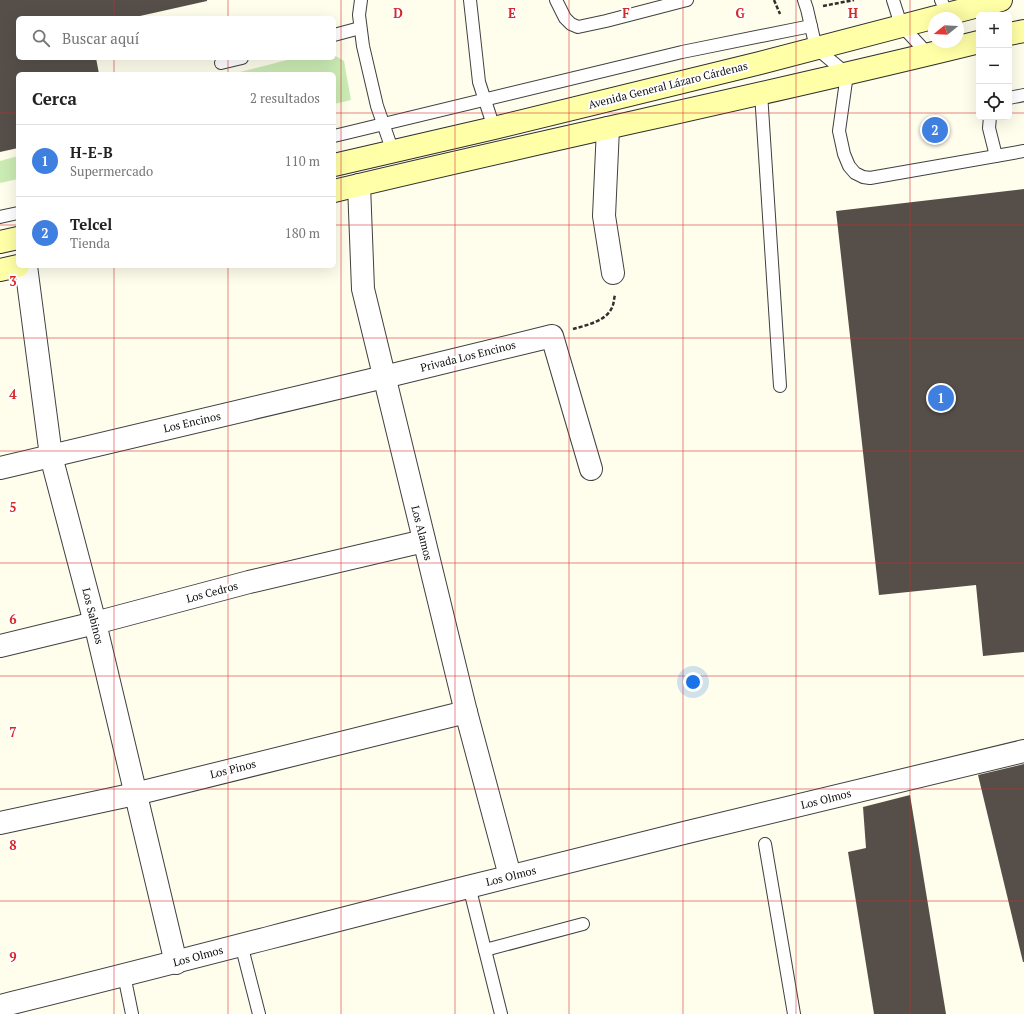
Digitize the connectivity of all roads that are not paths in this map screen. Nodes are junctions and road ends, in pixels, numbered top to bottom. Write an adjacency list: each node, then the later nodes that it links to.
1 (361, 0): 11 (lane)
2 (470, 0): 25 (lane)
3 (556, 0): 4 (lane)
4 (687, 0)
5 (804, 0): 10 (lane)
6 (893, 0): 9 (lane)
7 (1001, 0): 8 (street, Avenida General Lázaro Cárdenas)
8 (944, 7): 9 (street, Avenida General Lázaro Cárdenas)
9 (901, 25): 16 (street, Avenida General Lázaro Cárdenas); 17 (lane)
10 (811, 26): 16 (lane); 25 (lane)
11 (360, 28): 14 (lane); 28 (lane)
12 (1024, 30): 13 (street)
13 (1012, 33)
14 (336, 34)
15 (976, 43): 17 (street)
16 (816, 48): 20 (street, Avenida General Lázaro Cárdenas); 21 (lane)
17 (928, 54): 21 (street)
18 (234, 60): 19 (lane)
19 (221, 63)
20 (760, 63): 26 (street); 29 (street, Avenida General Lázaro Cárdenas)
21 (847, 74): 22 (street); 34 (lane)
22 (761, 93): 26 (street); 47 (lane)
23 (1024, 94): 24 (lane)
24 (1012, 97)
25 (484, 99): 28 (lane); 29 (lane)
26 (676, 111): 30 (street)
27 (990, 120): 34 (lane)
28 (383, 124): 31 (lane); 33 (lane)
29 (494, 128): 33 (street, Avenida General Lázaro Cárdenas)
30 (608, 128): 36 (street); 45 (street)
31 (336, 136)
32 (1024, 151): 34 (lane)
33 (393, 152): 35 (street, Avenida General Lázaro Cárdenas)
34 (996, 156)
35 (336, 165)
36 (359, 185): 37 (street); 46 (street, Los Alamos)
37 (336, 191)
38 (16, 213): 39 (lane)
39 (0, 217)
40 (16, 238): 41 (street)
41 (0, 242)
42 (16, 266): 44 (street)
43 (26, 268): 48 (street, Los Sabinos)
44 (0, 270)
45 (613, 273)
46 (384, 377): 48 (street, Los Encinos); 50 (street, Privada Los Encinos); 51 (street, Los Alamos)
47 (780, 386)
48 (51, 456): 49 (street, Los Encinos); 52 (street, Los Sabinos)
49 (0, 468)
50 (591, 469)
51 (424, 541): 52 (street, Los Cedros); 54 (street, Los Alamos)
52 (95, 623): 53 (street, Los Cedros); 56 (street, Los Sabinos)
53 (0, 646)
54 (466, 712): 56 (street, Los Pinos); 59 (street, Los Alamos)
55 (1024, 751): 59 (street, Los Olmos)
56 (135, 794): 57 (street, Los Pinos); 64 (street, Los Sabinos)
57 (0, 823)
58 (765, 844): 70 (lane)
59 (510, 876): 60 (street, Los Olmos)
60 (469, 886): 62 (street, Los Olmos); 63 (lane)
61 (583, 924): 63 (lane)
62 (241, 944): 64 (street, Los Olmos); 68 (lane)
63 (485, 950): 69 (lane)
64 (176, 963): 65 (street, Los Olmos)
65 (124, 975): 66 (street, Los Olmos); 67 (lane)
66 (0, 1006)
67 (132, 1014)
68 (259, 1014)
69 (501, 1014)
70 (794, 1014)

